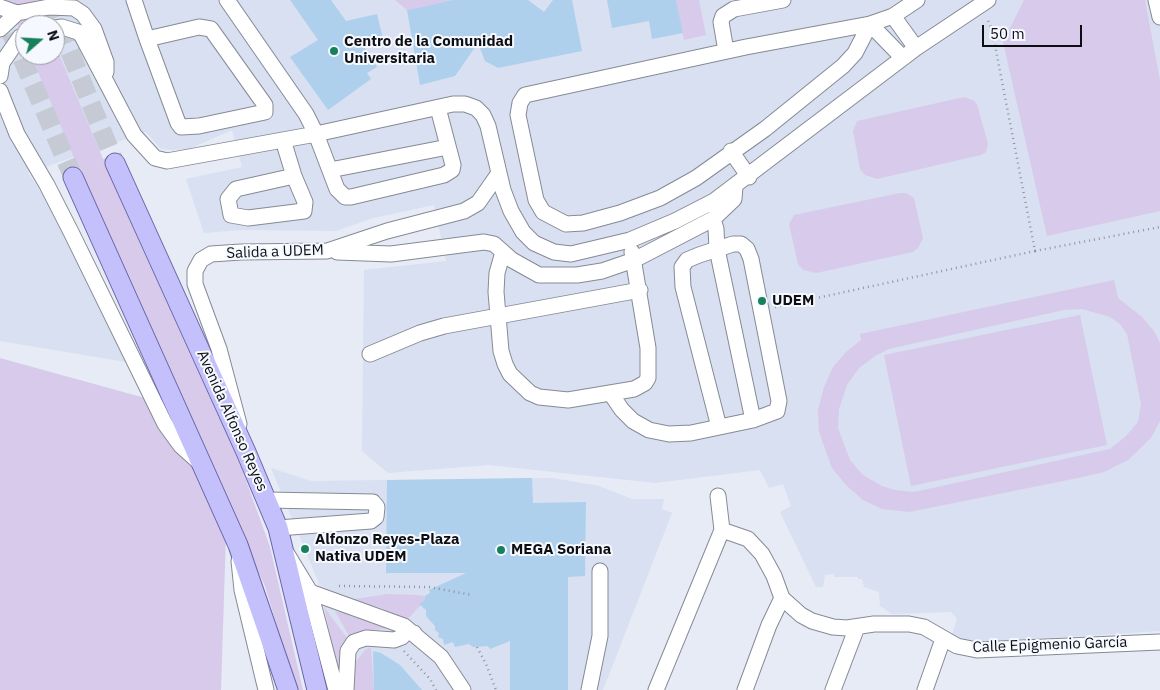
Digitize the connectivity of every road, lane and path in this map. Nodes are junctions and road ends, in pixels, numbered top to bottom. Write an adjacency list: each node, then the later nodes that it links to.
1 (134, 0): 14 (street)
2 (227, 0): 23 (street)
3 (783, 0): 17 (street)
4 (916, 0): 9 (street)
5 (1156, 0): 10 (street)
6 (985, 3): 16 (street); 40 (path)
7 (0, 7): 8 (street)
8 (17, 14): 13 (street); 20 (street)
9 (893, 16): 11 (street); 16 (street)
10 (1160, 17)
11 (870, 24): 17 (street); 18 (street); 26 (street)
12 (65, 28): 20 (street)
13 (0, 29)
14 (147, 39): 14 (street)
15 (15, 44): 19 (street)
16 (916, 48): 18 (street)
17 (726, 51): 26 (street)
18 (903, 58): 32 (street)
19 (0, 76)
20 (106, 78): 24 (street)
21 (0, 91): 50 (street)
22 (438, 108): 23 (street); 25 (street); 29 (street)
23 (316, 134): 24 (street); 28 (street)
24 (283, 140): 30 (street)
25 (448, 147): 28 (street); 28 (street)
26 (731, 151): 32 (street)
27 (115, 163): 49 (main road, Avenida Alfonso Reyes)
28 (330, 170)
29 (499, 173): 36 (street); 38 (street, Salida a UDEM)
30 (294, 176): 30 (street)
31 (73, 177): 50 (main road)
32 (749, 177): 33 (street)
33 (735, 187): 34 (street); 36 (street)
34 (713, 219): 37 (street); 41 (street)
35 (1160, 227): 40 (path)
36 (630, 240): 41 (street)
37 (717, 249): 43 (street); 47 (street); 48 (street)
38 (327, 252): 39 (street); 49 (street, Salida a UDEM)
39 (503, 252): 41 (street); 44 (street)
40 (1035, 252): 43 (path)
41 (634, 260): 42 (street)
42 (640, 290): 44 (street); 46 (street)
43 (761, 310): 47 (street)
44 (497, 316): 45 (street); 46 (street)
45 (370, 354)
46 (612, 394): 48 (street)
47 (753, 420): 48 (street)
48 (719, 427)
49 (246, 452): 52 (main road, Avenida Alfonso Reyes)
50 (202, 465): 55 (main road)
51 (718, 496): 54 (street)
52 (267, 500): 53 (main road, Avenida Alfonso Reyes); 53 (street)
53 (278, 528): 56 (main road, Avenida Alfonso Reyes)
54 (722, 530): 61 (street, Calle Epigmenio García); 77 (street)
55 (238, 545): 68 (street); 69 (main road)
56 (284, 549): 59 (street); 70 (main road, Avenida Alfonso Reyes)
57 (600, 571): 76 (street)
58 (337, 586): 60 (path)
59 (310, 592): 63 (street); 71 (street)
60 (472, 595)
61 (782, 598): 62 (street, Calle Epigmenio García); 78 (street)
62 (857, 627): 64 (street, Calle Epigmenio García); 79 (street)
63 (414, 633): 65 (street); 74 (street)
64 (944, 639): 66 (street, Calle Epigmenio García); 80 (street)
65 (394, 640): 72 (street); 73 (path)
66 (1160, 642)
67 (477, 647): 75 (path)
68 (266, 690)
69 (288, 690)
70 (317, 690)
71 (336, 690)
72 (346, 690)
73 (436, 690)
74 (462, 690)
75 (496, 690)
76 (589, 690)
77 (656, 690)
78 (745, 690)
79 (833, 690)
80 (925, 690)

